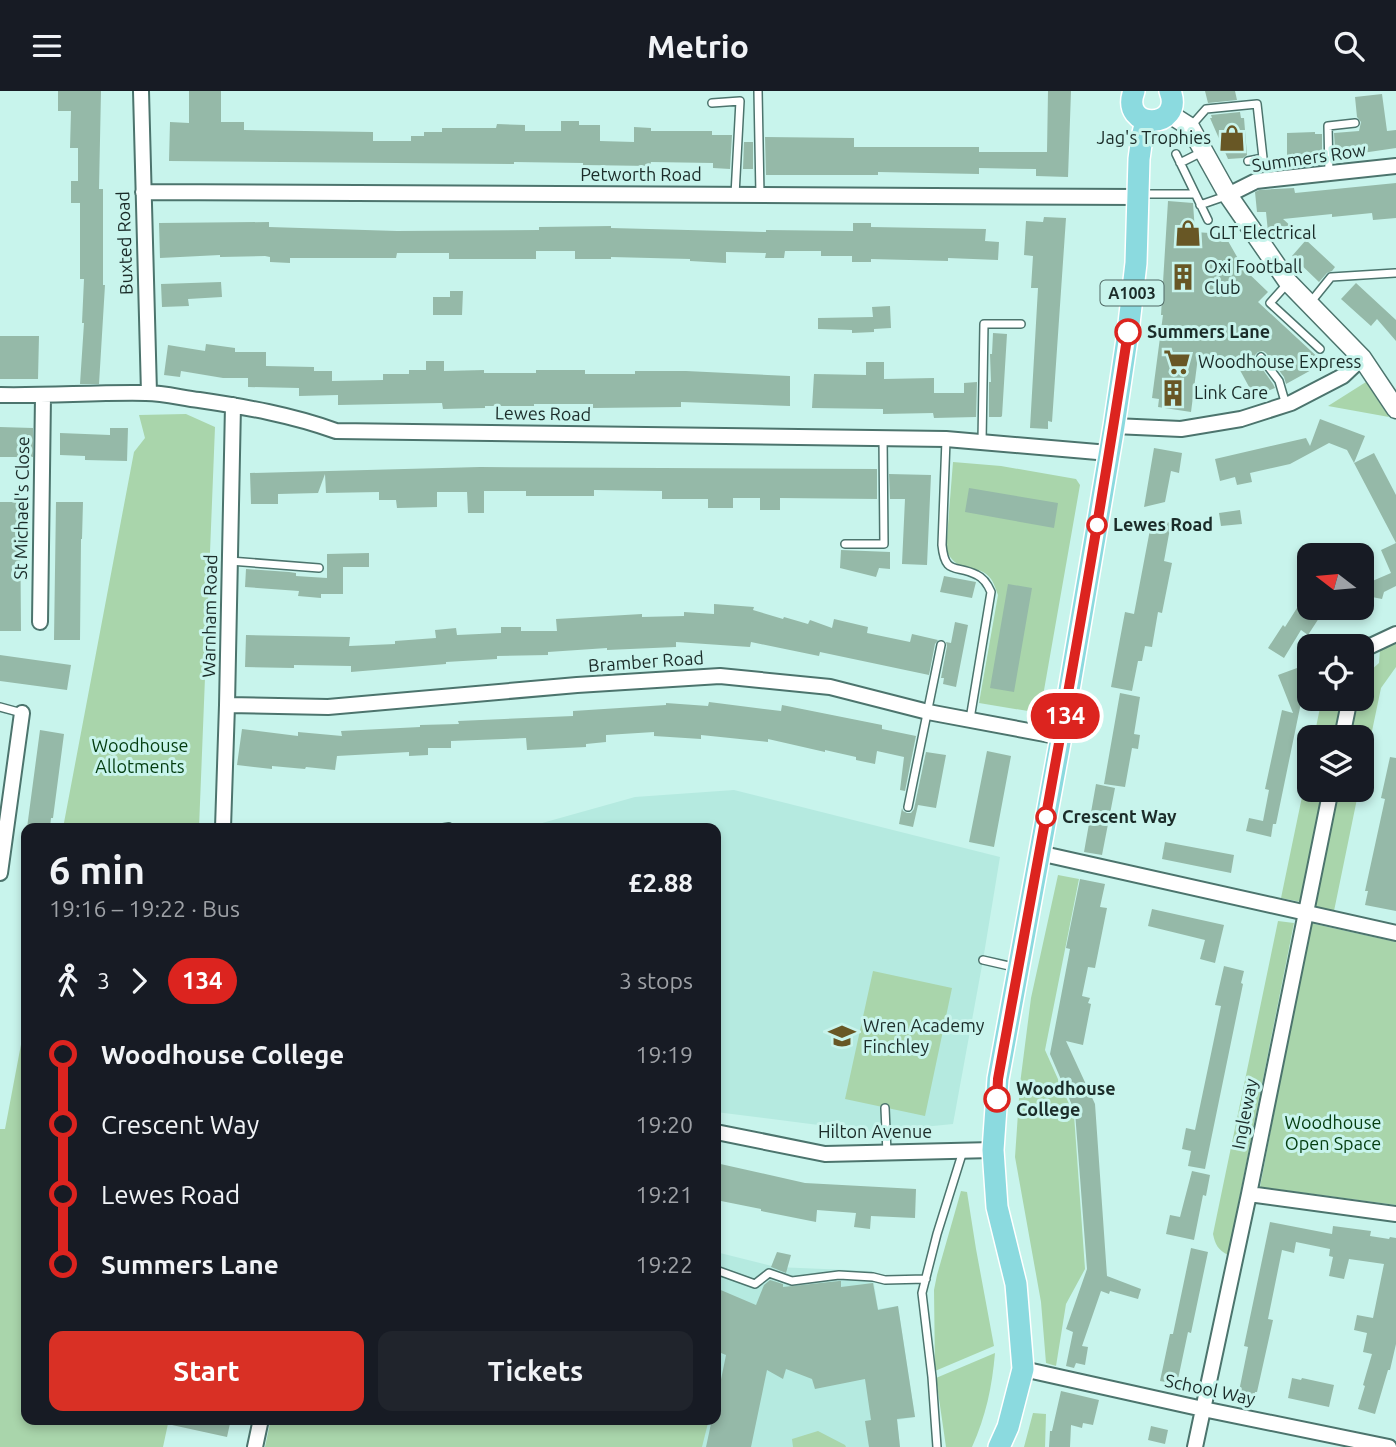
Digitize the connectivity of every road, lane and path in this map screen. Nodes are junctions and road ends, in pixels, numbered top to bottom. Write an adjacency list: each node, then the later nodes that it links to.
1 (141, 91): 16 (street, Buxted Road)
2 (758, 91): 20 (lane)
3 (1134, 91): 7 (main road)
4 (1170, 91): 6 (main road)
5 (712, 103): 18 (lane)
6 (1168, 113): 7 (main road); 9 (street)
7 (1146, 121): 21 (main road, A1003)
8 (1355, 123): 15 (lane)
9 (1190, 127): 10 (street); 12 (lane)
10 (1204, 151): 13 (lane); 19 (street)
11 (1176, 155): 13 (lane)
12 (1248, 161)
13 (1180, 163): 17 (lane)
14 (1396, 166): 15 (street, Summers Row)
15 (1329, 174): 19 (street, Summers Row)
16 (143, 192): 18 (street, Petworth Road); 31 (street, Buxted Road)
17 (1195, 194): 21 (lane); 22 (lane)
18 (735, 195): 20 (street, Petworth Road)
19 (1228, 195): 22 (lane); 25 (street)
20 (760, 196): 21 (street, Petworth Road)
21 (1139, 196): 37 (main road, A1003)
22 (1200, 205): 23 (lane)
23 (1208, 220)
24 (1395, 273): 26 (lane)
25 (1288, 282): 26 (street); 28 (lane)
26 (1309, 303): 30 (street)
27 (1021, 324): 40 (lane)
28 (1320, 349)
29 (1261, 357): 35 (lane)
30 (1362, 358): 35 (street); 36 (street)
31 (149, 393): 33 (street, Lewes Road); 34 (street, Lewes Road)
32 (0, 395): 33 (street, Lewes Road)
33 (43, 395): 45 (street, St Michael's Close)
34 (233, 405): 38 (street, Lewes Road); 43 (street, Warnham Road)
35 (1286, 405): 37 (street)
36 (1396, 408)
37 (1114, 426): 41 (main road, A1003)
38 (883, 437): 39 (street, Lewes Road); 42 (lane)
39 (946, 439): 40 (street, Lewes Road); 53 (lane)
40 (982, 441): 41 (street, Lewes Road)
41 (1109, 453): 54 (main road, A1003)
42 (845, 544)
43 (230, 561): 44 (lane); 49 (street, Warnham Road)
44 (319, 568)
45 (40, 622)
46 (1396, 634): 47 (street)
47 (1374, 644)
48 (941, 645): 51 (lane)
49 (228, 705): 51 (street, Bramber Road); 57 (street, Warnham Road)
50 (0, 706): 52 (lane)
51 (928, 712): 53 (street, Bramber Road); 56 (lane)
52 (22, 713): 59 (street)
53 (970, 720): 54 (street, Bramber Road)
54 (1061, 737): 58 (main road, A1003)
55 (1328, 802): 60 (street, Ingleway)
56 (908, 807)
57 (223, 823)
58 (1039, 853): 60 (street); 63 (main road, A1003)
59 (0, 873)
60 (1306, 913): 61 (street); 69 (street, Ingleway)
61 (1396, 933)
62 (983, 960): 63 (lane)
63 (1018, 968): 66 (main road, A1003)
64 (885, 1108): 68 (lane)
65 (721, 1133): 68 (street, Hilton Avenue)
66 (993, 1150): 67 (street, Hilton Avenue); 73 (main road, A1003)
67 (963, 1151): 68 (street, Hilton Avenue); 72 (lane)
68 (887, 1153)
69 (1249, 1194): 70 (street); 74 (street, Ingleway)
70 (1396, 1214)
71 (721, 1272): 72 (lane)
72 (926, 1279): 77 (lane)
73 (1023, 1369): 74 (street, School Way); 78 (main road, A1003)
74 (1203, 1409): 79 (street, Ingleway); 80 (street, School Way)
75 (260, 1425): 76 (street)
76 (255, 1447)
77 (937, 1447)
78 (999, 1447)
79 (1195, 1447)
80 (1390, 1447)

